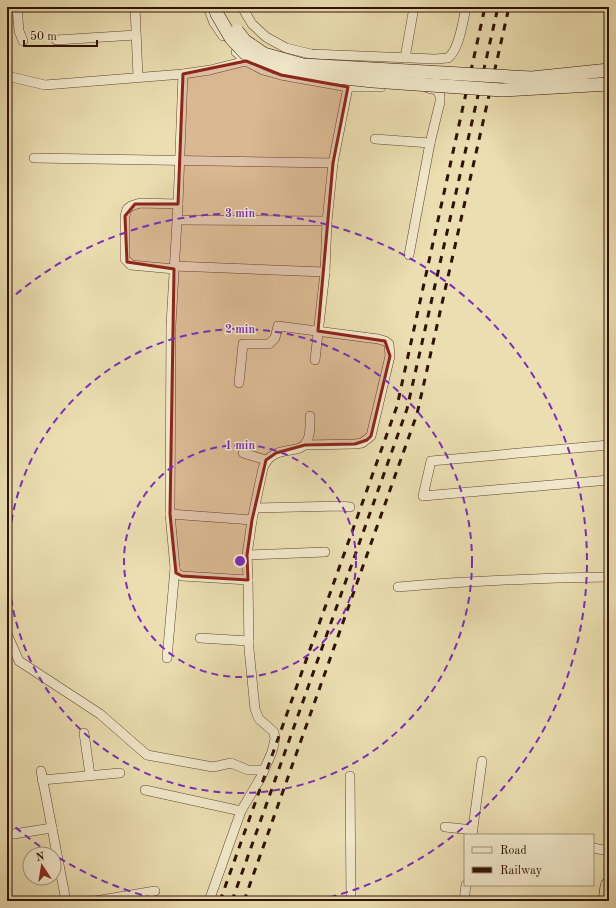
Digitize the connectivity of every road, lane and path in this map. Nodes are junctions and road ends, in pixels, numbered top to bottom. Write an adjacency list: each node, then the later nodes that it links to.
1 (17, 7): 11 (street)
2 (135, 7): 9 (street)
3 (208, 7): 14 (street)
4 (215, 7): 19 (street, bridge)
5 (224, 7): 15 (street, bridge)
6 (242, 7): 13 (street)
7 (414, 7): 13 (street)
8 (466, 7): 12 (street)
9 (136, 35): 10 (street); 18 (street)
10 (56, 40)
11 (23, 41)
12 (451, 56): 13 (street); 21 (street)
13 (405, 58)
14 (246, 61): 16 (street); 20 (street)
15 (609, 70)
16 (183, 74): 18 (street); 25 (street)
17 (7, 76): 18 (street)
18 (138, 77)
19 (609, 84)
20 (348, 87): 21 (street); 26 (street)
21 (439, 93): 23 (street)
22 (375, 139): 23 (street)
23 (430, 143): 30 (street)
24 (34, 158): 25 (street)
25 (180, 160): 26 (street); 27 (street)
26 (333, 163): 29 (street)
27 (178, 204): 28 (street); 31 (street)
28 (177, 220): 29 (street); 31 (street)
29 (327, 221): 32 (street)
30 (408, 255)
31 (174, 267): 32 (street); 44 (street)
32 (325, 272): 33 (street)
33 (318, 331): 34 (street); 35 (street); 37 (street)
34 (315, 360)
35 (239, 383)
36 (310, 416): 37 (street)
37 (305, 445): 40 (street)
38 (609, 446): 41 (street)
39 (243, 453): 40 (street)
40 (266, 460): 43 (street)
41 (609, 480)
42 (350, 507): 43 (street)
43 (255, 508): 45 (street)
44 (170, 514): 45 (street); 48 (street)
45 (252, 520): 47 (street)
46 (325, 552): 47 (street)
47 (247, 555): 50 (street)
48 (175, 568): 50 (street); 55 (street)
49 (609, 577): 51 (street)
50 (248, 580): 54 (street)
51 (398, 587)
52 (7, 634): 58 (street)
53 (200, 638): 54 (street)
54 (249, 641): 58 (street)
55 (167, 658)
56 (84, 733): 60 (street)
57 (482, 762): 66 (street)
58 (264, 770): 63 (street)
59 (120, 773): 60 (street)
60 (90, 775): 65 (street)
61 (350, 776): 76 (street)
62 (145, 790): 63 (street)
63 (241, 812): 75 (street)
64 (445, 827): 66 (street)
65 (52, 828): 67 (street); 73 (street)
66 (472, 832)
67 (7, 835)
68 (594, 848): 69 (street)
69 (609, 851)
70 (466, 886): 77 (street)
71 (609, 886): 78 (highway)
72 (155, 891): 74 (street)
73 (66, 901)
74 (95, 901)
75 (209, 901)
76 (351, 901)
77 (464, 901)
78 (607, 901)

